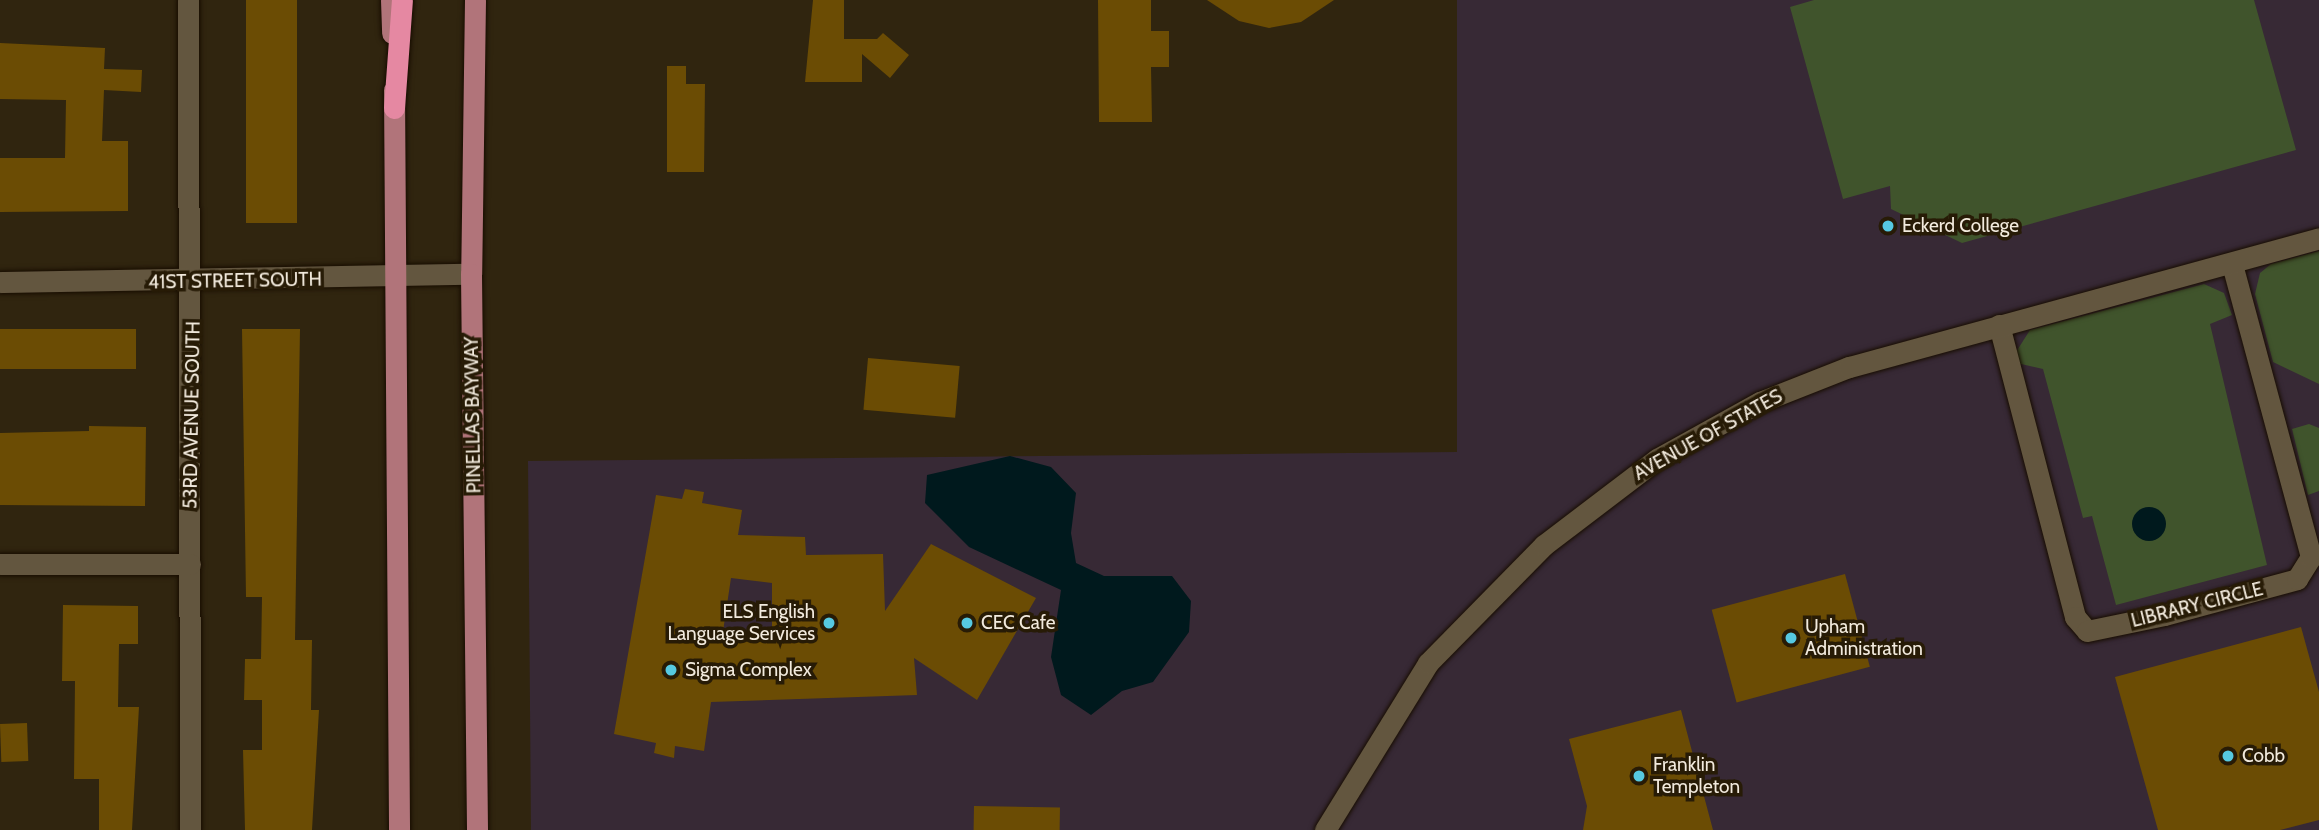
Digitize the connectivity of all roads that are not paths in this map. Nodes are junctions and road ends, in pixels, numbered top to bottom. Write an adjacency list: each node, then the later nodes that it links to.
1 (188, 0): 11 (street, 53RD AVENUE SOUTH)
2 (391, 0): 5 (main road)
3 (402, 0): 5 (highway)
4 (475, 0): 8 (main road, PINELLAS BAYWAY)
5 (394, 108): 9 (main road)
6 (2319, 238): 7 (street, AVENUE OF STATES)
7 (2232, 264): 12 (street, AVENUE OF STATES); 12 (street, LIBRARY CIRCLE)
8 (471, 274): 9 (street, 41ST STREET SOUTH); 17 (main road, PINELLAS BAYWAY)
9 (395, 277): 11 (street, 41ST STREET SOUTH); 15 (main road)
10 (0, 282): 11 (street, 41ST STREET SOUTH)
11 (193, 283): 14 (street, 53RD AVENUE SOUTH)
12 (2000, 325): 18 (street, AVENUE OF STATES)
13 (0, 564): 14 (street)
14 (190, 564): 16 (street, 53RD AVENUE SOUTH)
15 (400, 824)
16 (190, 830)
17 (477, 830)
18 (1325, 830)

